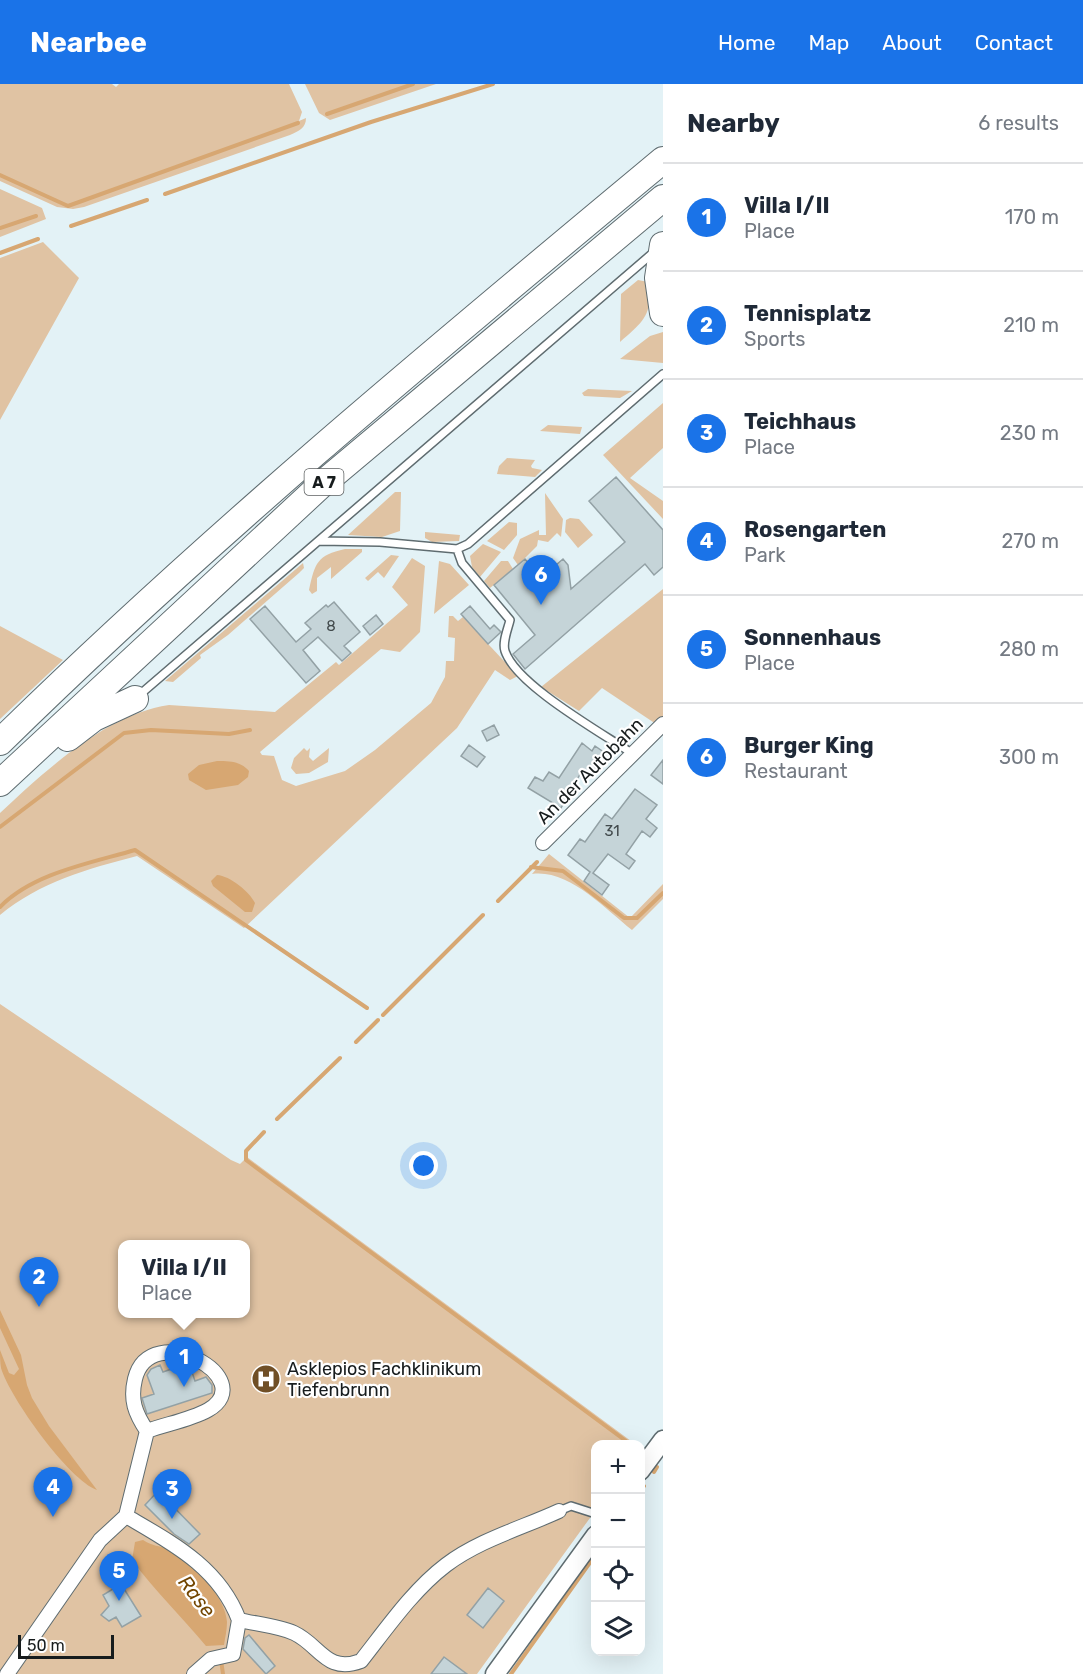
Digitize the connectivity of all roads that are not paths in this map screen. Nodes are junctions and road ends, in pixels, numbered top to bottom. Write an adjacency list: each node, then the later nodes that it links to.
1 (663, 148): 3 (highway)
2 (663, 160): 3 (highway, A 7)
3 (633, 185): 12 (highway, A 7)
4 (663, 198): 14 (highway, A 7)
5 (663, 245): 6 (highway); 8 (lane)
6 (663, 313)
7 (663, 374): 9 (lane)
8 (319, 541): 9 (lane); 10 (lane)
9 (457, 549): 13 (lane)
10 (135, 699): 14 (highway)
11 (663, 724): 13 (street, An der Autobahn)
12 (0, 742)
13 (633, 754): 15 (street, An der Autobahn)
14 (0, 785)
15 (543, 843)
16 (147, 1431): 16 (street); 21 (street)
17 (663, 1440): 18 (street)
18 (645, 1464)
19 (559, 1511): 20 (lane); 23 (street)
20 (591, 1512)
21 (126, 1516): 23 (street); 24 (street)
22 (591, 1542): 26 (street)
23 (239, 1620): 25 (street)
24 (7, 1674)
25 (194, 1674)
26 (495, 1674)

